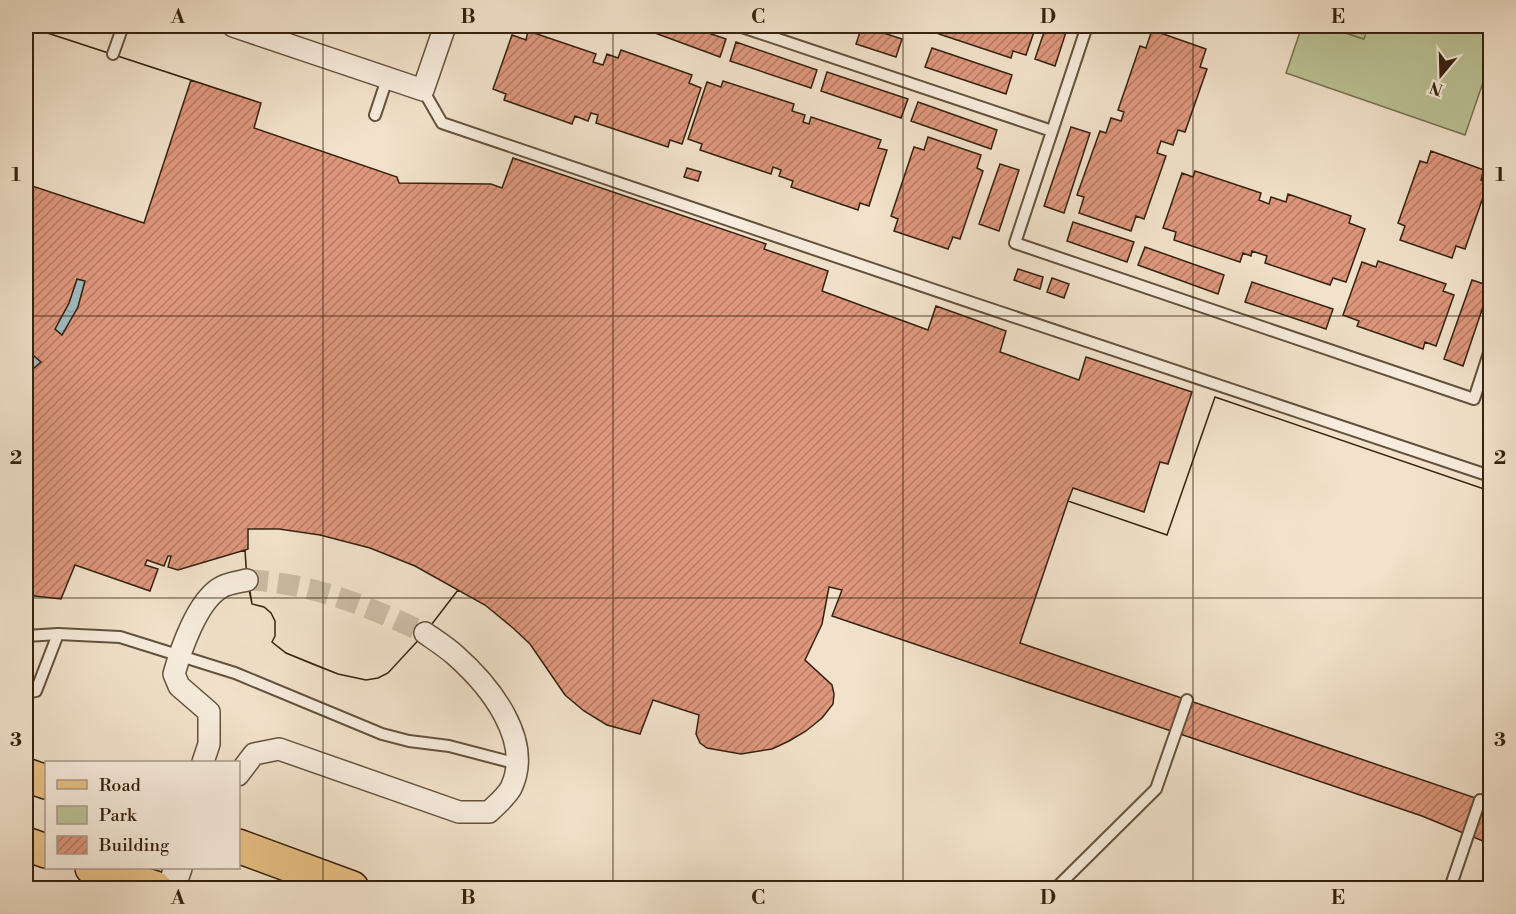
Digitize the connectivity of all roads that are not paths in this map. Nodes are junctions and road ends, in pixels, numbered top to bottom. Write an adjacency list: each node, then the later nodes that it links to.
1 (123, 26): 6 (lane)
2 (232, 26): 7 (street)
3 (445, 26): 8 (street)
4 (739, 26): 10 (lane)
5 (1087, 26): 10 (lane)
6 (114, 54)
7 (387, 79): 8 (street); 9 (lane)
8 (423, 90): 12 (lane)
9 (375, 115)
10 (1052, 131): 11 (lane)
11 (1491, 350)
12 (1491, 476)
13 (247, 580): 17 (street)
14 (425, 633): 21 (street)
15 (58, 634): 16 (lane); 17 (lane); 18 (lane)
16 (26, 636)
17 (180, 655): 20 (street); 21 (lane)
18 (26, 693)
19 (1187, 700): 34 (lane)
20 (203, 761)
21 (518, 764): 22 (street)
22 (240, 772)
23 (26, 776): 24 (main road)
24 (45, 782)
25 (1480, 800): 35 (lane)
26 (26, 844): 28 (main road)
27 (240, 847): 33 (main road)
28 (45, 851)
29 (98, 869): 31 (main road)
30 (177, 869): 32 (street)
31 (155, 888)
32 (171, 888)
33 (352, 888)
34 (1056, 888)
35 (1450, 888)

